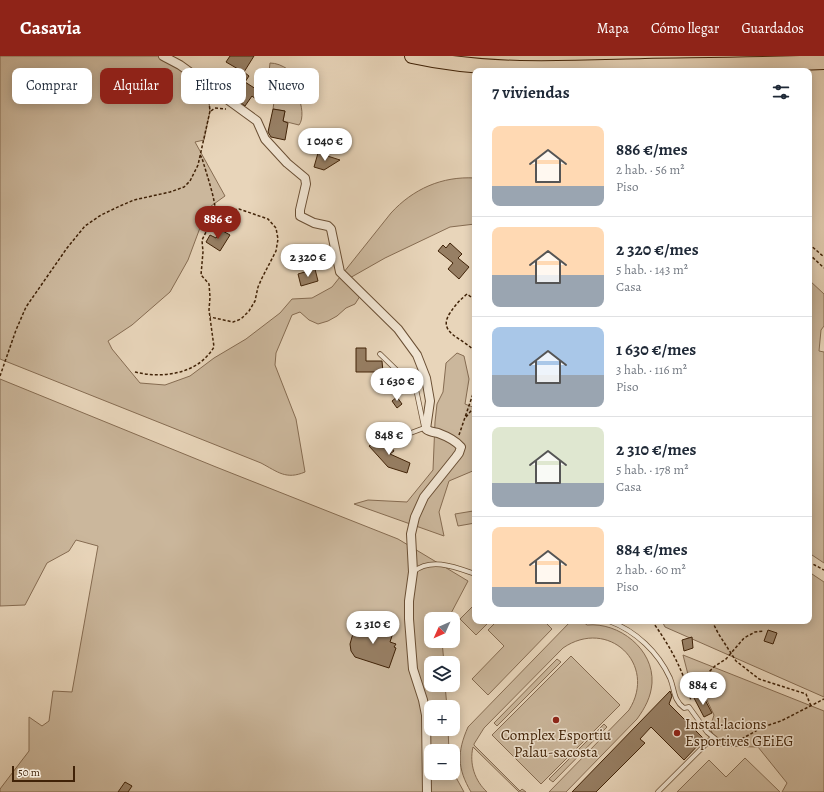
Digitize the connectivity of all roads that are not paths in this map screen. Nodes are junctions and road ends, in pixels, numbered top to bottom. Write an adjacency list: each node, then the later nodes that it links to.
1 (163, 56): 7 (street)
2 (412, 56): 4 (highway)
3 (824, 62): 5 (highway)
4 (504, 68)
5 (593, 68)
6 (380, 354): 7 (lane)
7 (425, 428): 8 (lane); 9 (street)
8 (394, 442)
9 (413, 572): 10 (lane); 14 (street)
10 (472, 573)
11 (616, 624): 12 (lane)
12 (713, 737): 13 (lane); 15 (lane)
13 (718, 741)
14 (427, 792)
15 (658, 792)

